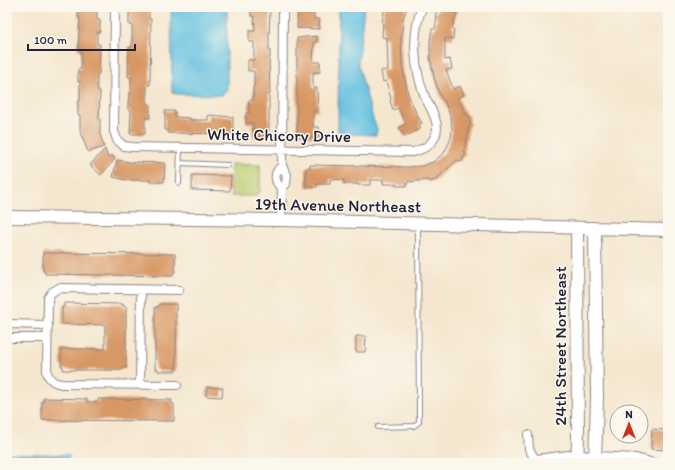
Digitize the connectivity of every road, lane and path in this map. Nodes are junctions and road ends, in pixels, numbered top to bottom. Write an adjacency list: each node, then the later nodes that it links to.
1 (115, 7): 4 (street, White Chicory Drive)
2 (283, 7): 5 (street)
3 (422, 7): 5 (street, White Chicory Drive)
4 (180, 148): 5 (street, White Chicory Drive); 6 (lane)
5 (282, 150): 10 (street)
6 (180, 163): 7 (lane); 8 (lane)
7 (228, 165)
8 (180, 183)
9 (7, 217): 10 (street, 19th Avenue Northeast)
10 (281, 220): 11 (street, 19th Avenue Northeast)
11 (418, 223): 12 (street, 19th Avenue Northeast); 23 (lane)
12 (577, 228): 13 (street, 19th Avenue Northeast); 25 (street, 24th Street Northeast)
13 (595, 229): 14 (street, 19th Avenue Northeast); 26 (street, 24th Street Northeast)
14 (668, 230)
15 (141, 290): 16 (street); 18 (street); 21 (street)
16 (179, 290)
17 (7, 324): 18 (street)
18 (48, 325): 20 (street)
19 (7, 338): 20 (street)
20 (47, 338): 21 (street)
21 (140, 385): 22 (street)
22 (178, 385)
23 (378, 428)
24 (528, 435): 27 (street)
25 (577, 457): 26 (street); 27 (street)
26 (595, 459): 30 (street)
27 (532, 461)
28 (546, 463): 29 (street)
29 (551, 463)
30 (654, 463)

